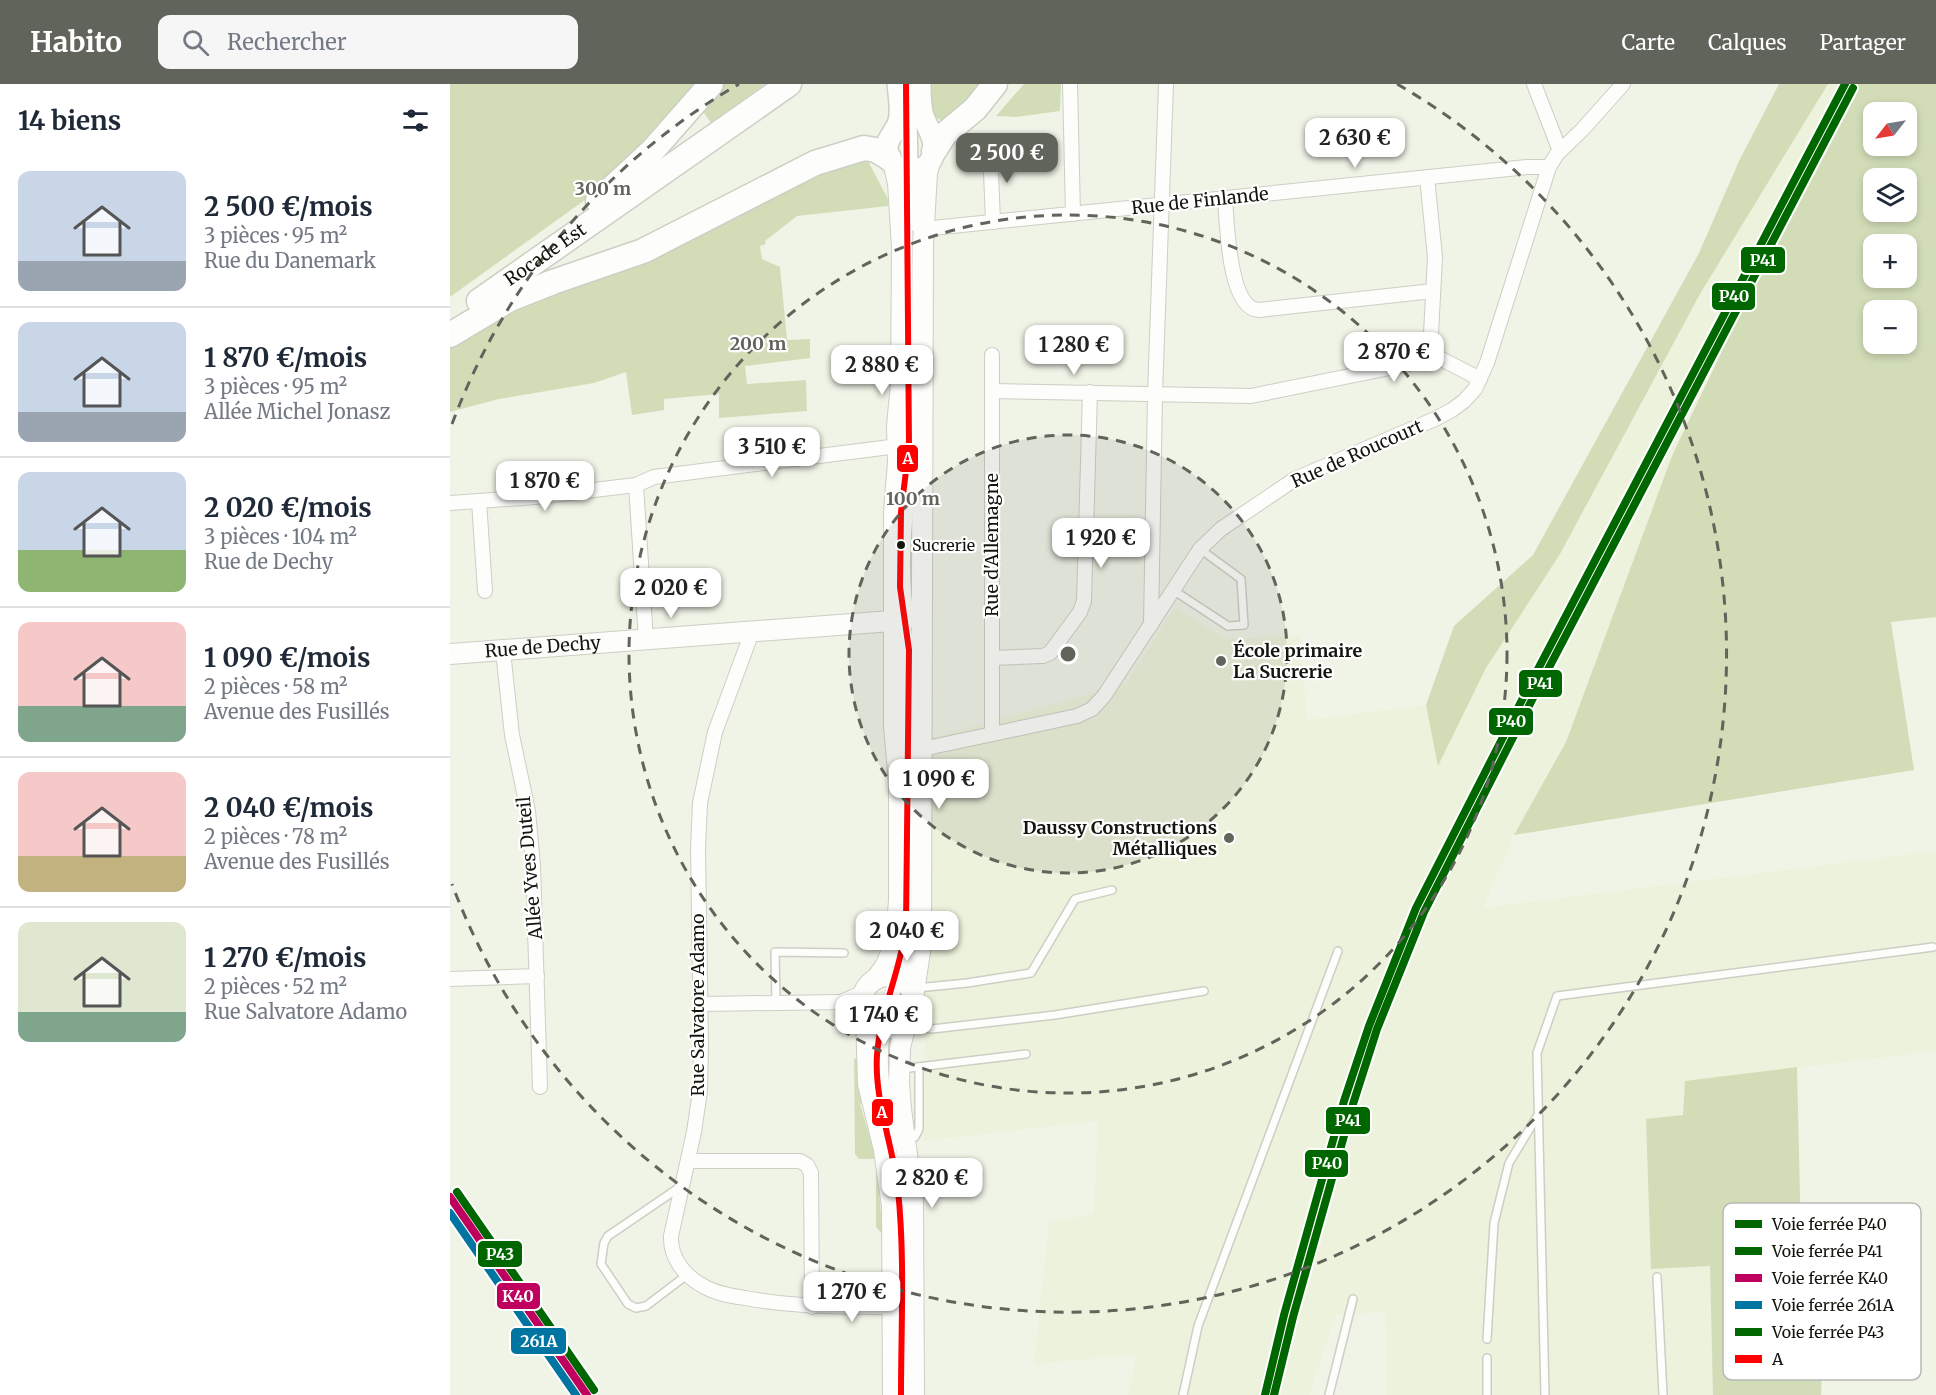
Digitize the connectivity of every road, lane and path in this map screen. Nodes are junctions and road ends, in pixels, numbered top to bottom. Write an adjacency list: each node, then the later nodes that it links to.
1 (711, 84): 19 (highway)
2 (789, 84): 19 (highway, Rocade Est)
3 (995, 84): 11 (highway)
4 (1070, 84): 16 (street)
5 (1166, 84): 15 (street)
6 (1534, 84): 10 (street)
7 (1623, 84): 10 (street, Rue de Roucourt)
8 (909, 89): 11 (lane); 11 (main road); 11 (main road)
9 (990, 147): 17 (street)
10 (1560, 151): 12 (street, Rue de Roucourt)
11 (912, 163): 18 (main road); 22 (highway); 29 (main road); 36 (lane)
12 (1549, 167): 13 (street, Rue de Finlande); 25 (street, Rue de Roucourt)
13 (1427, 177): 14 (street, Rue de Finlande); 20 (street)
14 (1225, 198): 15 (street, Rue de Finlande); 20 (street)
15 (1163, 204): 16 (street, Rue de Finlande); 28 (street)
16 (1073, 214): 17 (street, Rue de Finlande)
17 (993, 222): 18 (street, Rue de Finlande)
18 (923, 229): 36 (main road)
19 (514, 277): 21 (highway, Rocade Est)
20 (1433, 291): 23 (street)
21 (450, 321)
22 (450, 335)
23 (1430, 353): 25 (street); 28 (street)
24 (992, 355): 26 (street, Rue d'Allemagne)
25 (1480, 379): 33 (street, Rue de Roucourt)
26 (993, 391): 27 (street); 42 (street, Rue d'Allemagne)
27 (1090, 392): 28 (street); 42 (street)
28 (1155, 394): 37 (street)
29 (898, 446): 30 (street); 36 (main road)
30 (636, 485): 31 (street); 39 (street)
31 (479, 501): 32 (street); 35 (street)
32 (450, 503)
33 (1200, 549): 34 (street, Rue de Roucourt); 34 (lane)
34 (1173, 590): 37 (street, Rue de Roucourt)
35 (485, 591)
36 (908, 620): 38 (main road, Rue de Dechy); 44 (main road); 44 (main road)
37 (1151, 624): 43 (street, Rue de Roucourt)
38 (752, 632): 39 (main road, Rue de Dechy); 54 (street, Rue Salvatore Adamo)
39 (646, 640): 40 (main road, Rue de Dechy)
40 (503, 651): 41 (main road, Rue de Dechy); 49 (street, Allée Yves Duteil)
41 (450, 654)
42 (992, 658): 43 (street, Rue d'Allemagne)
43 (992, 734): 44 (street, Rue de Roucourt)
44 (910, 757): 52 (main road); 52 (main road)
45 (1112, 890): 52 (lane)
46 (1933, 947): 59 (lane)
47 (1338, 951): 74 (lane)
48 (844, 953): 53 (lane)
49 (537, 976): 50 (street); 58 (street, Allée Yves Duteil)
50 (450, 980)
51 (1204, 992): 52 (lane)
52 (890, 1002): 53 (street); 57 (main road); 67 (main road); 71 (lane); 72 (lane)
53 (776, 1003): 54 (street)
54 (701, 1004): 61 (street, Rue Salvatore Adamo)
55 (1026, 1054): 56 (lane)
56 (919, 1067): 57 (lane); 60 (lane)
57 (899, 1070): 60 (main road)
58 (540, 1087)
59 (1539, 1114): 68 (lane); 77 (lane)
60 (905, 1140): 73 (main road)
61 (688, 1161): 62 (street, Rue Salvatore Adamo); 66 (street)
62 (682, 1186): 63 (street, Rue Salvatore Adamo); 63 (lane)
63 (687, 1275): 66 (street)
64 (1657, 1277): 78 (lane)
65 (1353, 1299): 75 (lane)
66 (812, 1306): 67 (street)
67 (894, 1307): 70 (main road)
68 (1487, 1340)
69 (1487, 1358): 76 (lane)
70 (893, 1395)
71 (900, 1395)
72 (907, 1395)
73 (914, 1395)
74 (1184, 1395)
75 (1329, 1395)
76 (1487, 1395)
77 (1545, 1395)
78 (1663, 1395)

